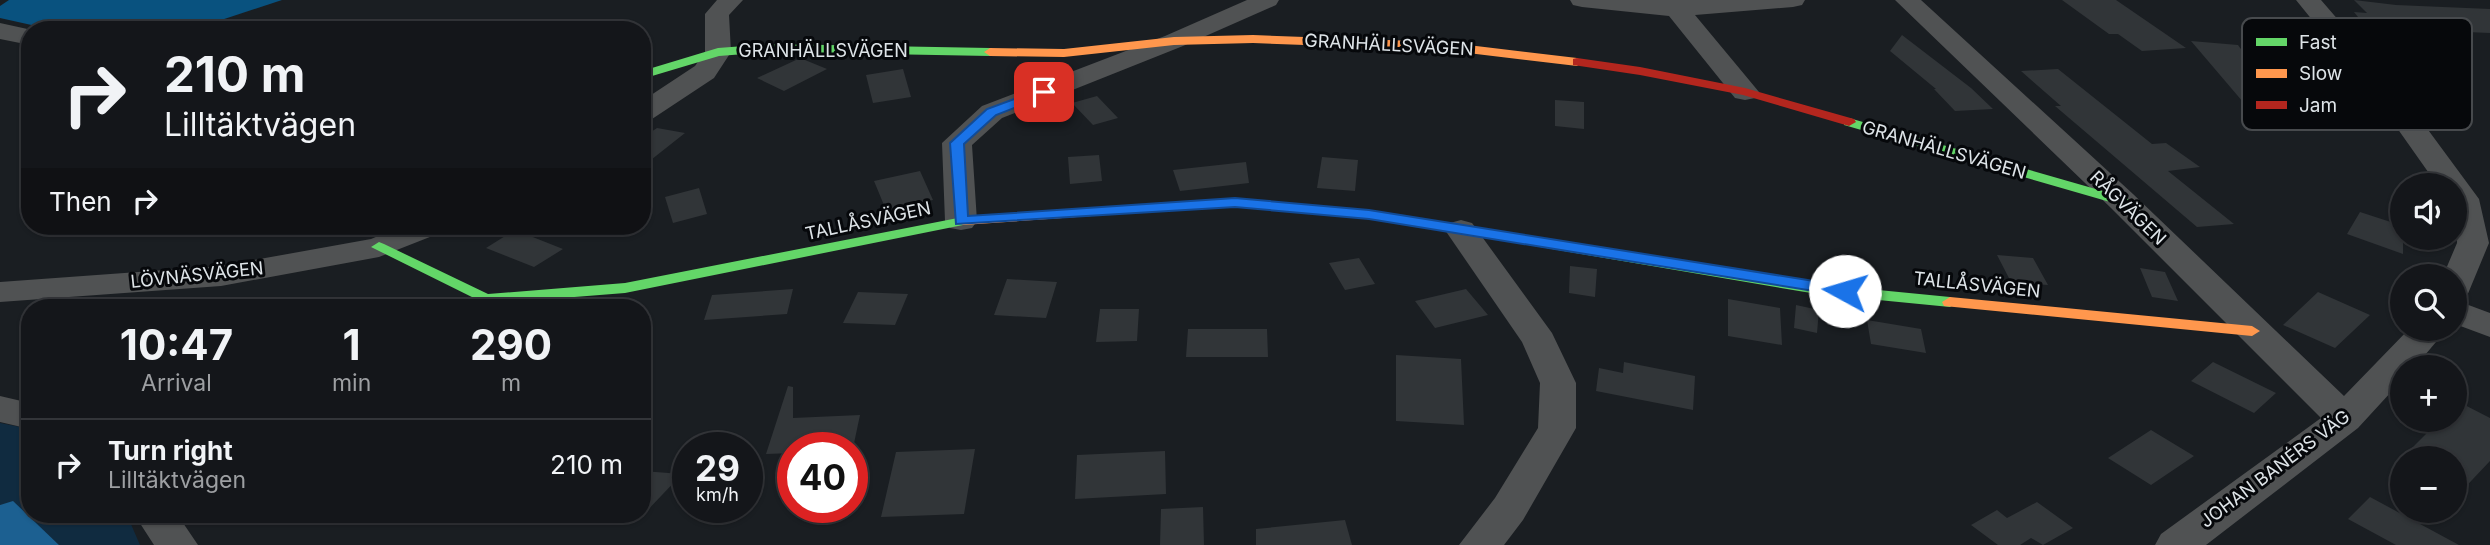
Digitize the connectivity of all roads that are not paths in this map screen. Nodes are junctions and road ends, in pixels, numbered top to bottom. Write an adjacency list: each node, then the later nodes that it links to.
1 (731, 0): 12 (street)
2 (1267, 0): 11 (street)
3 (1582, 0): 7 (street)
4 (1793, 0): 7 (street)
5 (1907, 0): 18 (street, RÅGVÄGEN)
6 (2308, 0): 8 (street)
7 (1677, 9): 14 (street)
8 (2323, 18)
9 (0, 31): 10 (street)
10 (21, 35)
11 (1174, 41): 12 (street, GRANHÄLLSVÄGEN); 14 (street, GRANHÄLLSVÄGEN); 20 (street)
12 (718, 52): 13 (street, GRANHÄLLSVÄGEN); 15 (street)
13 (651, 72)
14 (1745, 92): 18 (street, GRANHÄLLSVÄGEN)
15 (651, 107)
16 (2414, 130): 17 (street)
17 (2445, 173)
18 (2122, 201): 28 (street, RÅGVÄGEN)
19 (2467, 217): 24 (street)
20 (961, 221): 21 (street, TALLÅSVÄGEN); 23 (street, TALLÅSVÄGEN)
21 (1461, 230): 28 (street, TALLÅSVÄGEN); 35 (street)
22 (408, 235): 23 (street, LÖVNÄSVÄGEN)
23 (379, 247): 25 (street, LÖVNÄSVÄGEN)
24 (2465, 264)
25 (0, 292)
26 (2467, 316): 27 (street)
27 (2490, 326)
28 (2252, 331): 32 (street, RÅGVÄGEN)
29 (2417, 341): 32 (street, JOHAN BANÉRS VÄG)
30 (0, 409): 31 (street)
31 (21, 414)
32 (2345, 419): 36 (street, JOHAN BANÉRS VÄG)
33 (161, 523): 34 (street)
34 (177, 545)
35 (1479, 545)
36 (2176, 545)

